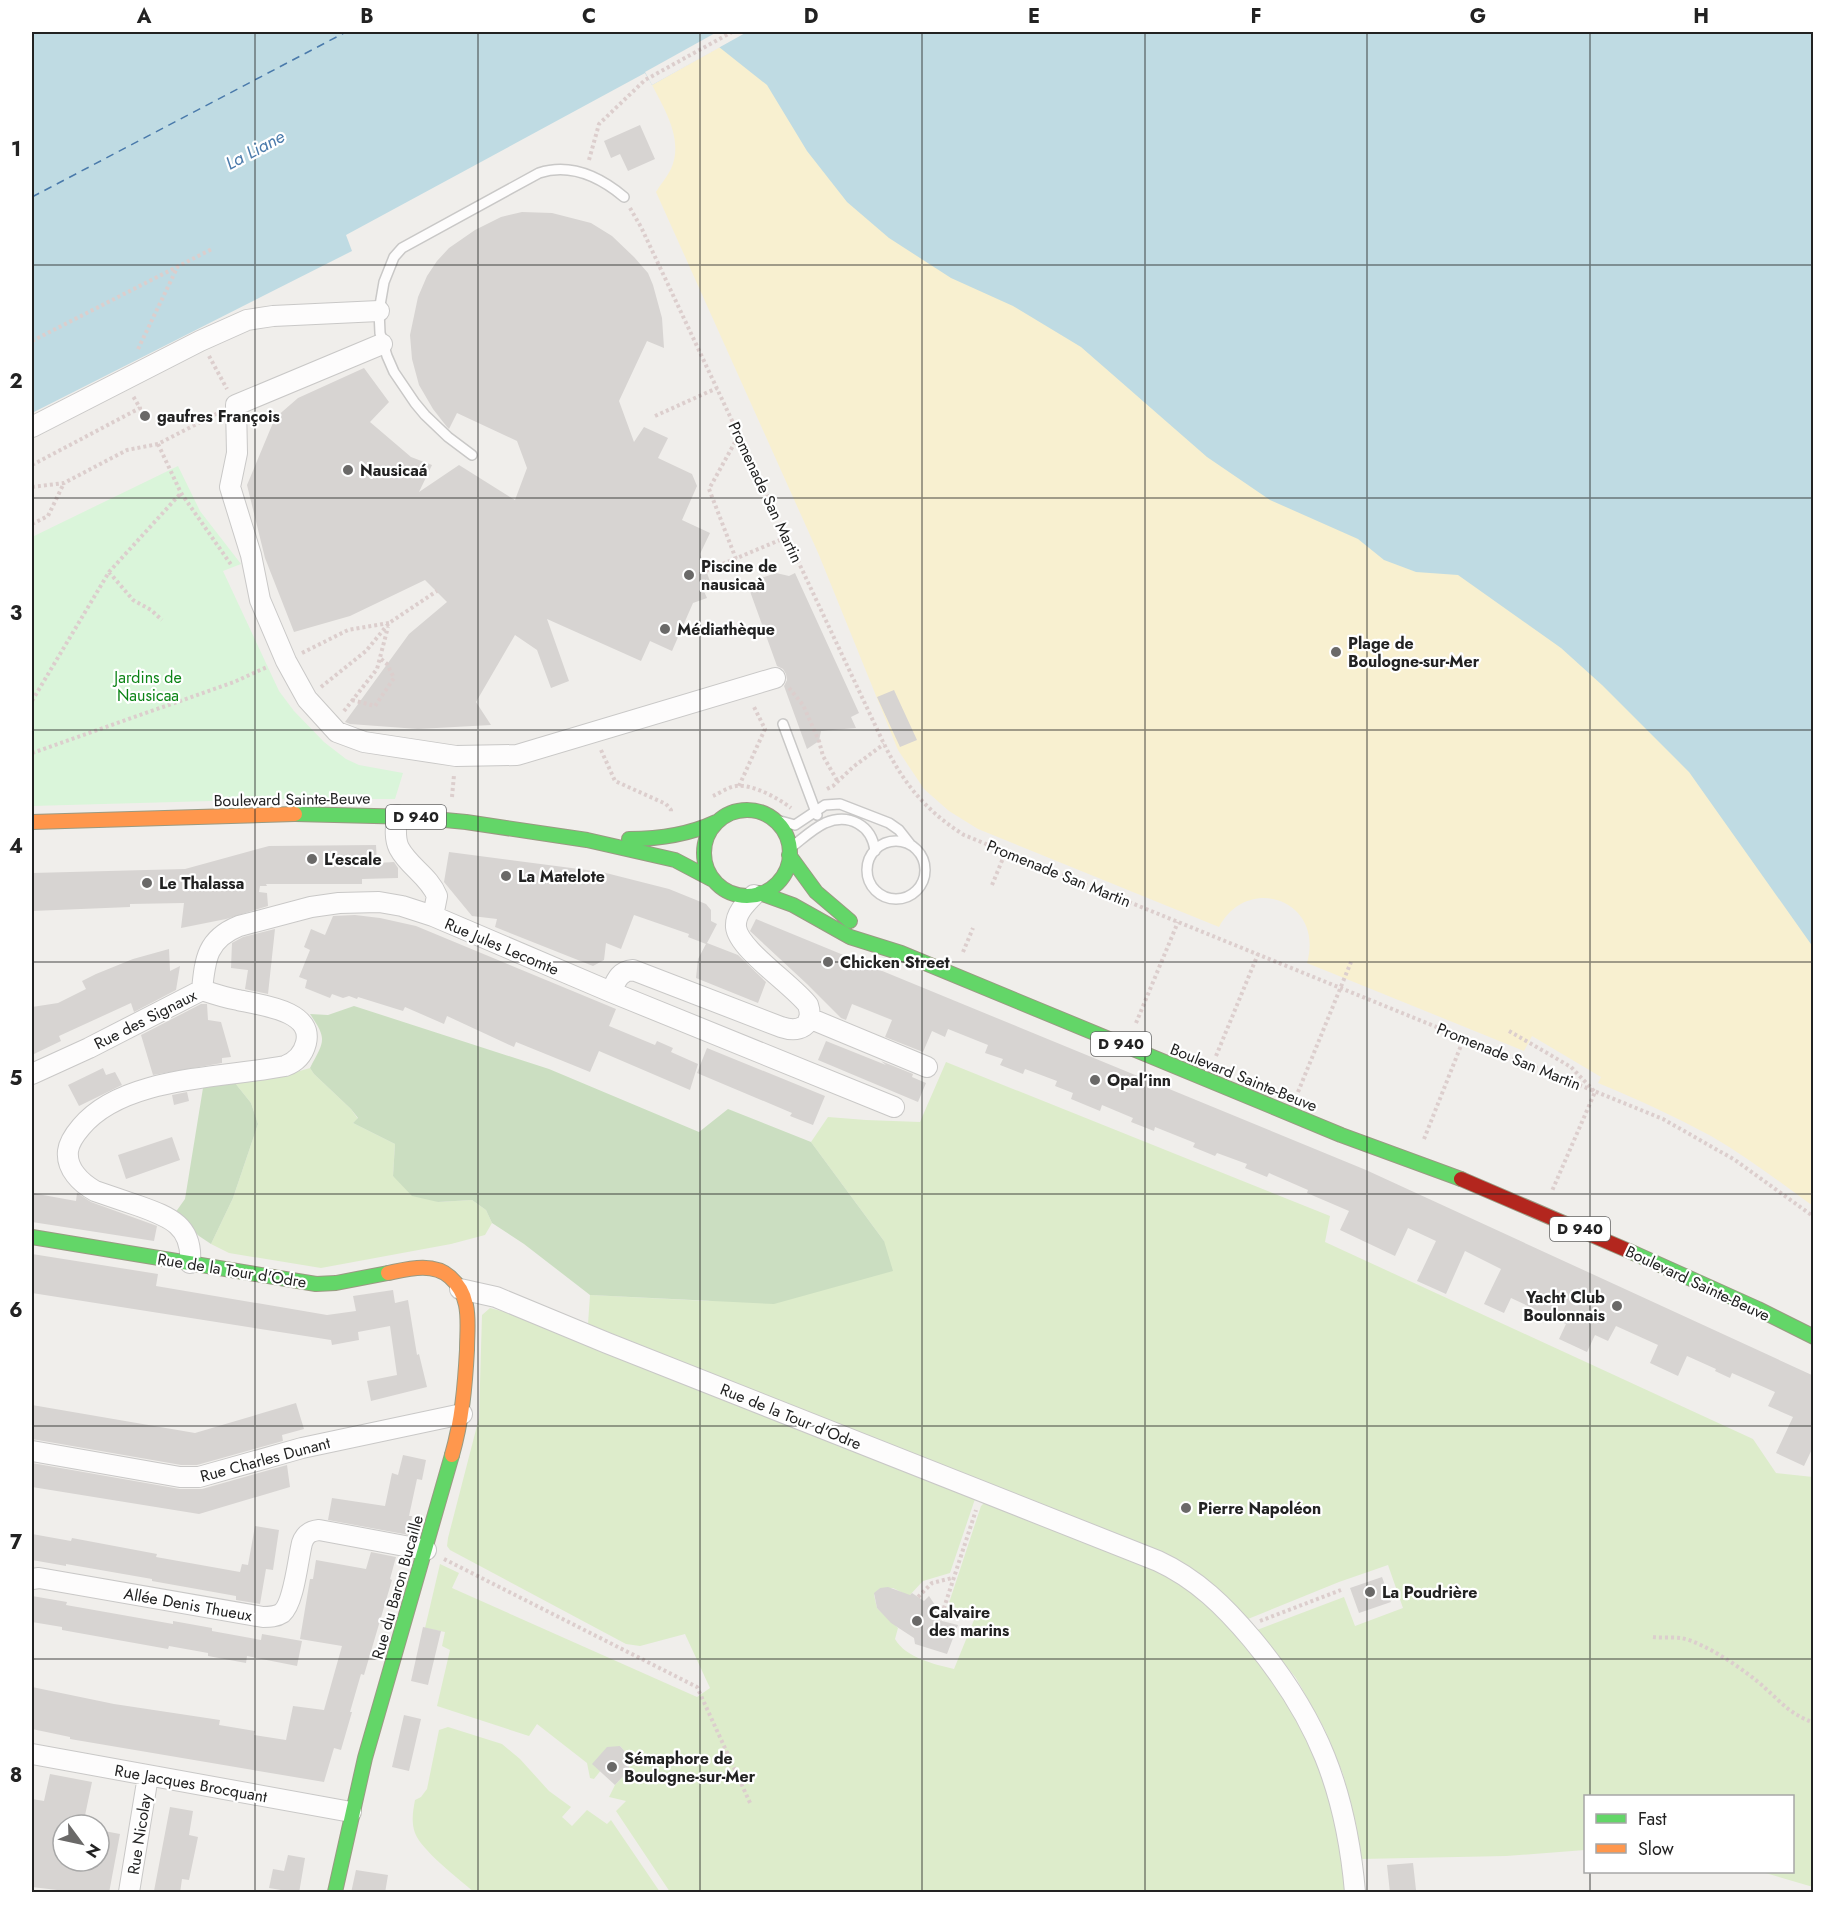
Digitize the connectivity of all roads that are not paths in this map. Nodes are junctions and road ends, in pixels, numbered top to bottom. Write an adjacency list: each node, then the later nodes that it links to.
1 (624, 197): 2 (lane)
2 (379, 311): 3 (lane); 4 (street)
3 (382, 344): 5 (lane); 6 (street)
4 (32, 427)
5 (472, 455)
6 (776, 678)
7 (783, 724): 8 (lane)
8 (815, 811): 10 (lane); 13 (lane); 15 (lane)
9 (397, 815): 11 (main road, Boulevard Sainte-Beuve / D 940); 14 (main road, Boulevard Sainte-Beuve / D 940); 20 (street, Rue Jules Lecomte)
10 (773, 819): 12 (main road); 17 (main road)
11 (32, 822)
12 (716, 822): 14 (main road, Boulevard Sainte-Beuve / D 940); 18 (main road)
13 (821, 825): 16 (lane); 17 (lane)
14 (587, 840): 18 (main road, Boulevard Sainte-Beuve / D 940)
15 (912, 846): 16 (lane); 16 (lane)
16 (875, 851)
17 (789, 852): 19 (main road); 21 (main road, Boulevard Sainte-Beuve / D 940)
18 (713, 880): 19 (main road)
19 (757, 894): 21 (main road, Boulevard Sainte-Beuve / D 940); 24 (street)
20 (433, 916): 22 (street, Rue des Signaux); 23 (street, Rue Jules Lecomte)
21 (901, 953): 28 (main road, Boulevard Sainte-Beuve / D 940)
22 (202, 990): 26 (street, Rue des Signaux); 31 (street)
23 (611, 992): 24 (street); 27 (street, Rue Jules Lecomte)
24 (809, 1018): 25 (street)
25 (927, 1068)
26 (32, 1074)
27 (894, 1107)
28 (1341, 1135): 29 (main road, Boulevard Sainte-Beuve / D 940); 33 (main road, Boulevard Sainte-Beuve / D 940)
29 (1506, 1214)
30 (32, 1237): 31 (main road, Rue de la Tour d'Odre)
31 (190, 1263): 32 (main road, Rue de la Tour d'Odre)
32 (460, 1289): 34 (main road, Rue du Baron Bucaille); 43 (street, Rue de la Tour d'Odre)
33 (1814, 1337)
34 (462, 1414): 35 (street, Rue Charles Dunant); 36 (main road, Rue du Baron Bucaille)
35 (32, 1451)
36 (426, 1550): 37 (street, Allée Denis Thueux); 40 (main road, Rue du Baron Bucaille)
37 (32, 1579)
38 (32, 1754): 39 (street, Rue Jacques Brocquant)
39 (148, 1776): 40 (street, Rue Jacques Brocquant); 41 (street, Rue Nicolay)
40 (351, 1812): 42 (main road, Rue du Baron Bucaille)
41 (129, 1893)
42 (335, 1893)
43 (1355, 1893)

